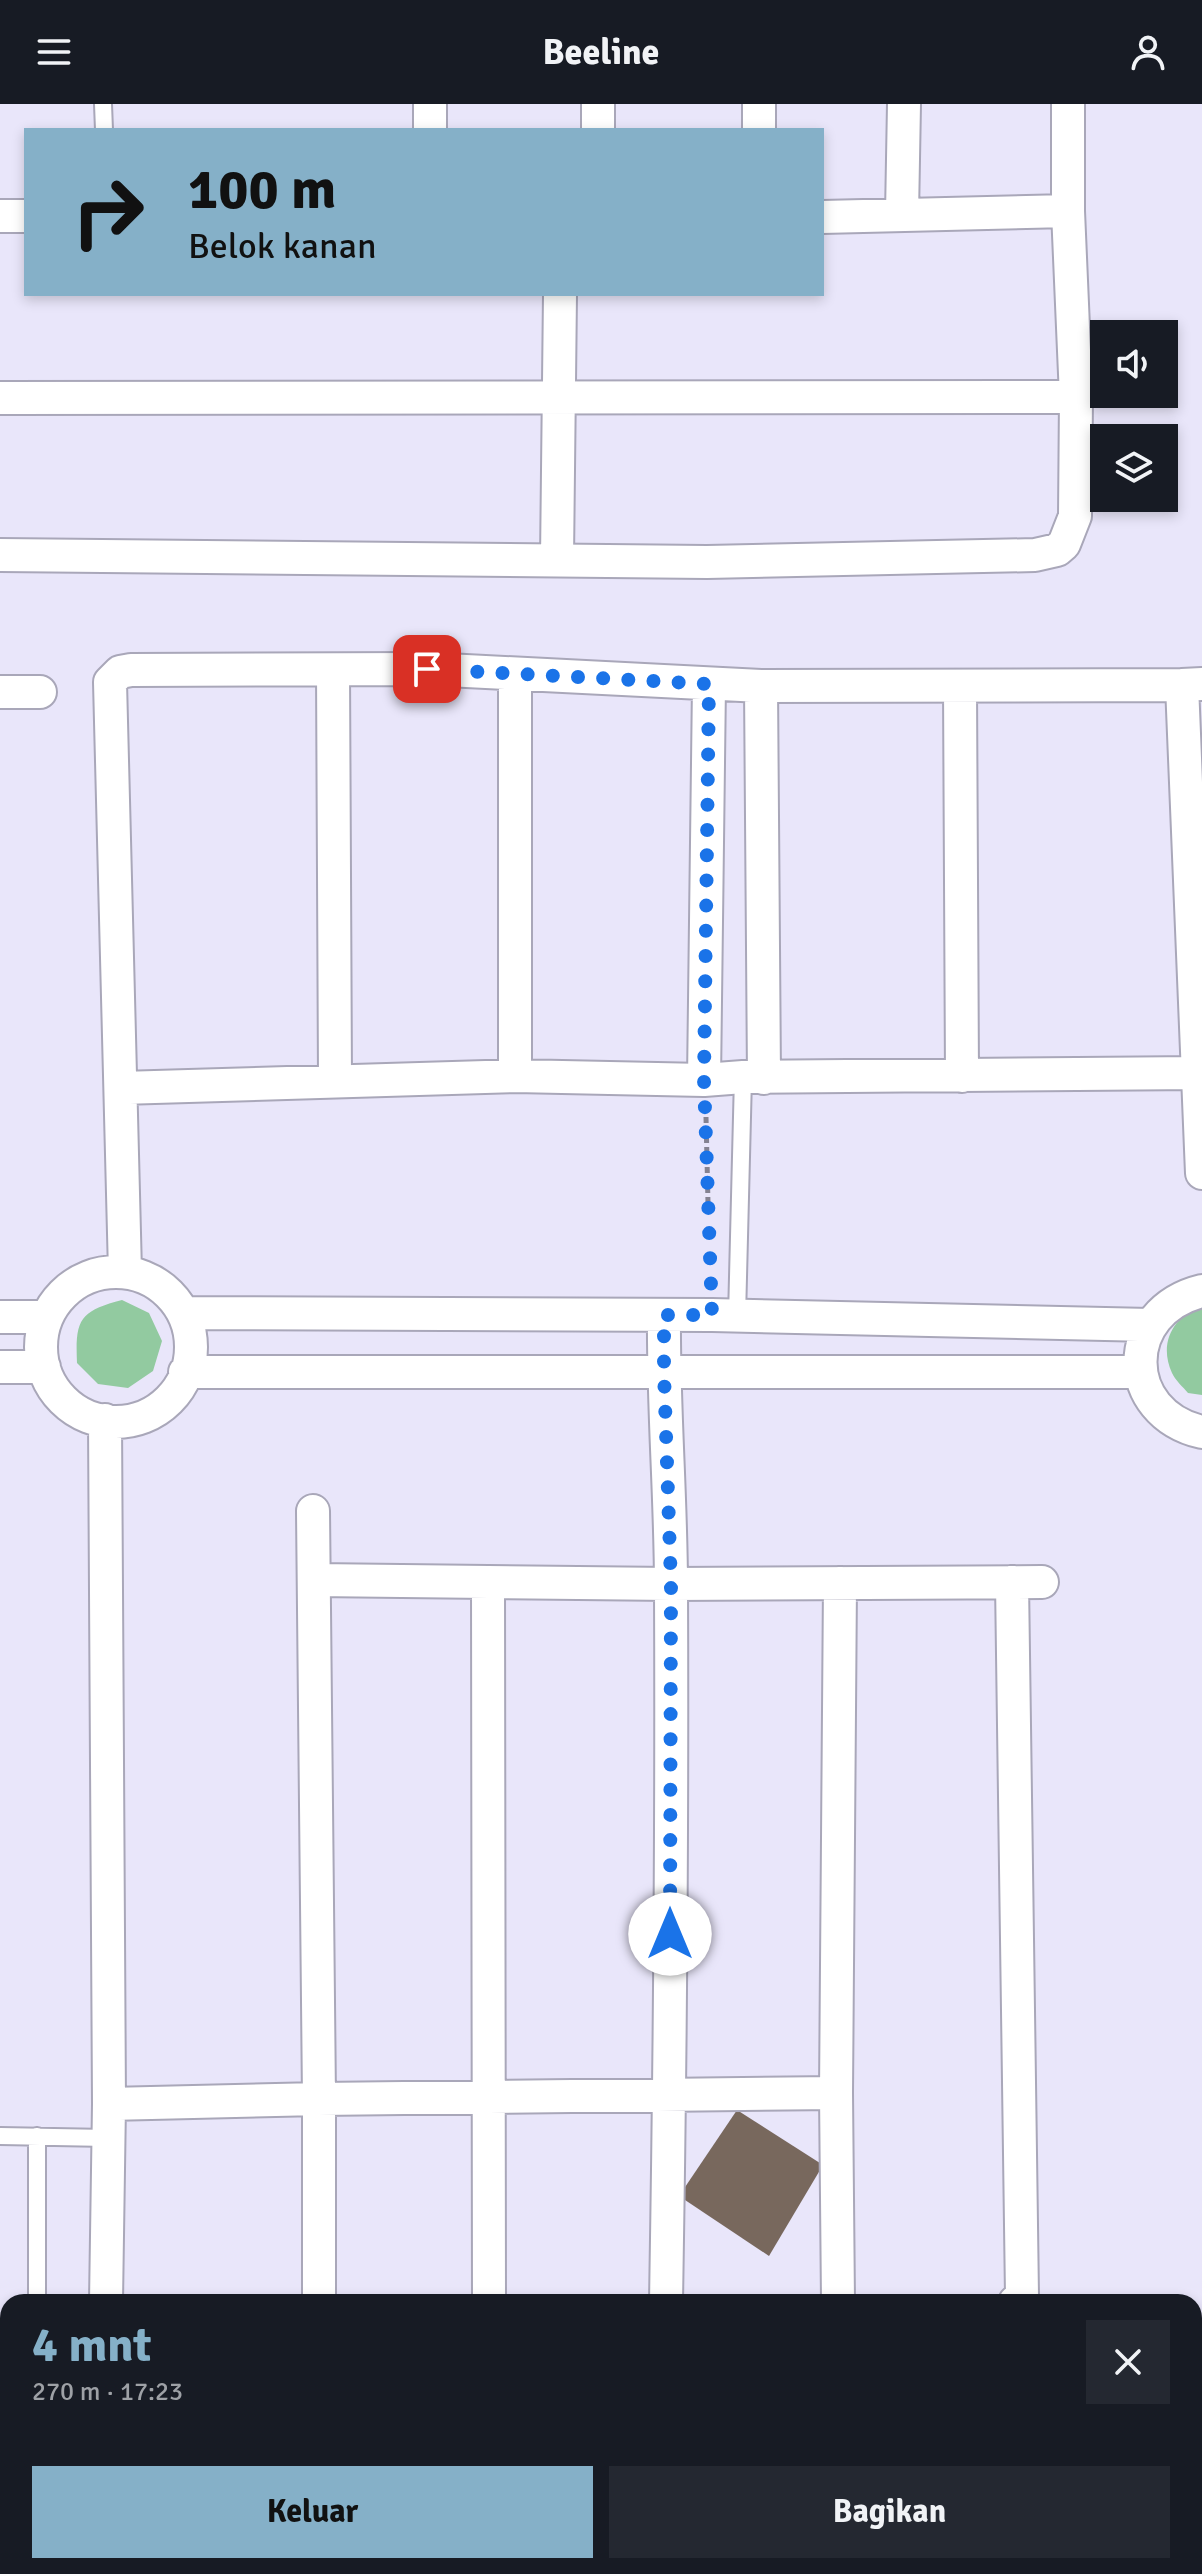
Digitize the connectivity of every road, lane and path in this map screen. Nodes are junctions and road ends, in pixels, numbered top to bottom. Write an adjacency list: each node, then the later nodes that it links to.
1 (103, 104): 7 (lane)
2 (430, 104): 8 (street)
3 (598, 104): 9 (street)
4 (759, 104): 10 (street)
5 (904, 104): 12 (street)
6 (1068, 104): 11 (street)
7 (104, 128)
8 (430, 128)
9 (598, 128)
10 (759, 128)
11 (1068, 211): 12 (street); 17 (street)
12 (902, 214): 15 (street)
13 (0, 216): 14 (street)
14 (24, 216)
15 (824, 217)
16 (560, 296): 19 (street)
17 (1076, 397): 19 (street); 21 (street)
18 (0, 398): 19 (street)
19 (560, 398): 21 (street)
20 (0, 555): 21 (street)
21 (557, 559)
22 (333, 670): 23 (street); 34 (street); 36 (street)
23 (515, 674): 24 (street); 31 (street)
24 (709, 684): 26 (street); 35 (street)
25 (1192, 684): 27 (street); 30 (street)
26 (761, 686): 27 (street); 33 (street)
27 (960, 686): 32 (street)
28 (0, 692): 29 (street)
29 (40, 692)
30 (1198, 1073): 32 (street); 37 (street)
31 (515, 1076): 34 (street); 35 (street)
32 (962, 1076): 33 (street)
33 (753, 1078): 35 (street); 45 (lane)
34 (335, 1080): 36 (street)
35 (704, 1080): 38 (path)
36 (121, 1088): 39 (street)
37 (1202, 1173)
38 (708, 1205)
39 (125, 1272): 41 (street); 44 (street)
40 (1202, 1291): 46 (street)
41 (183, 1313): 42 (street); 49 (street)
42 (664, 1315): 45 (street); 50 (street)
43 (0, 1317): 44 (street)
44 (47, 1317): 48 (street)
45 (737, 1317): 46 (street)
46 (1150, 1325): 51 (street)
47 (0, 1367): 48 (street)
48 (44, 1367): 52 (street)
49 (185, 1372): 50 (street); 52 (street)
50 (664, 1372): 51 (street); 58 (street)
51 (1141, 1372): 53 (street)
52 (105, 1420): 63 (street)
53 (1202, 1432)
54 (313, 1511): 55 (street)
55 (315, 1580): 56 (street); 62 (street)
56 (488, 1582): 58 (street); 61 (street)
57 (840, 1583): 58 (street); 59 (street); 73 (street)
58 (671, 1584): 60 (street)
59 (836, 2093): 60 (street); 72 (street)
60 (670, 2094): 61 (street); 71 (street)
61 (488, 2097): 62 (street); 70 (street)
62 (319, 2099): 63 (street); 69 (street)
63 (109, 2104): 66 (street)
64 (0, 2136): 65 (lane)
65 (37, 2136): 66 (lane); 67 (lane)
66 (108, 2138): 68 (street)
67 (37, 2294)
68 (106, 2294)
69 (319, 2294)
70 (489, 2294)
71 (666, 2294)
72 (838, 2294)
73 (1022, 2294)

